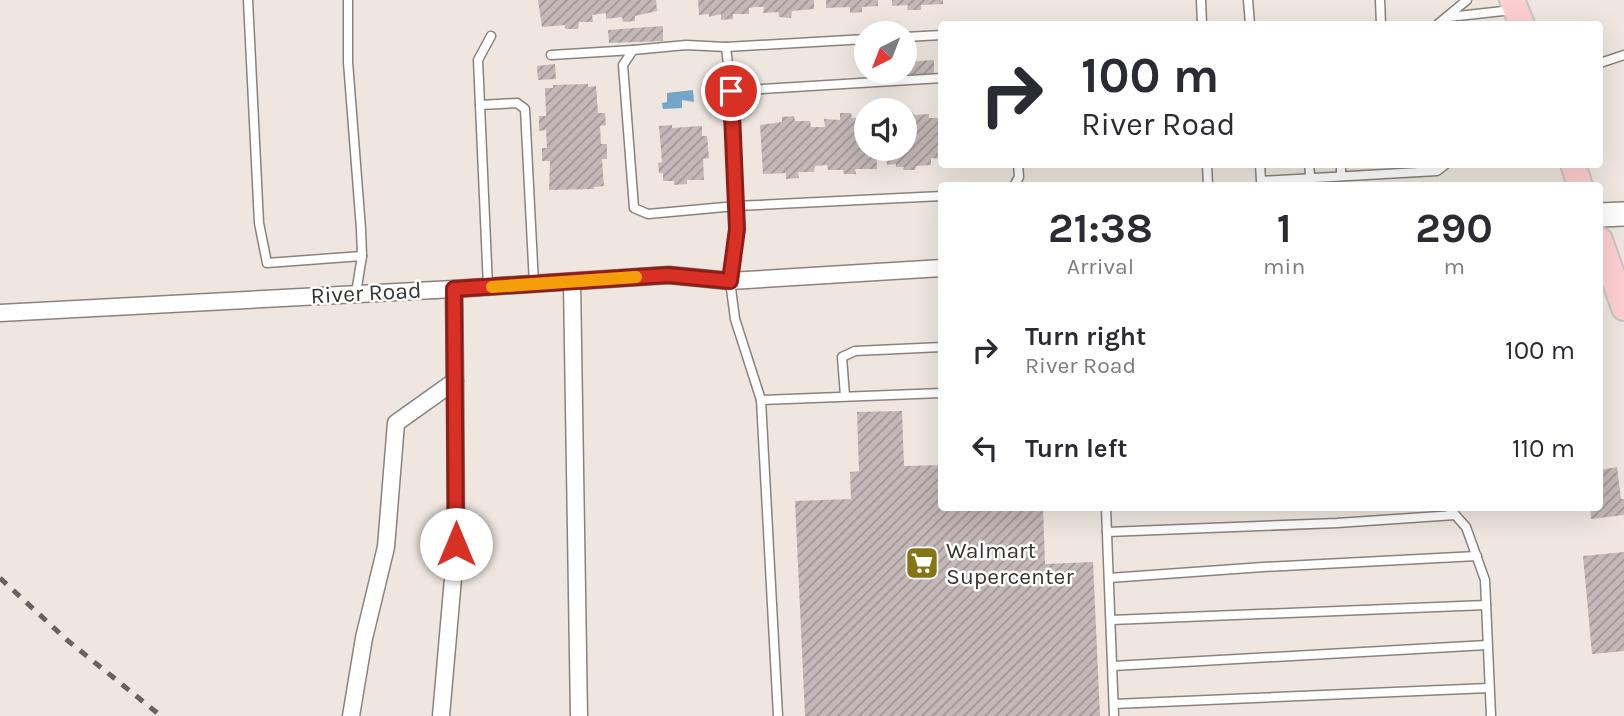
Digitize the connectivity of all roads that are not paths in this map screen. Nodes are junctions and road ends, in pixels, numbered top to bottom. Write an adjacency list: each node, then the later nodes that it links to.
1 (248, 0): 38 (lane)
2 (348, 0): 38 (lane)
3 (1201, 0): 9 (lane)
4 (1248, 0): 10 (lane)
5 (1380, 0): 11 (lane)
6 (1467, 0): 8 (lane)
7 (1517, 11): 8 (lane)
8 (1449, 17): 12 (lane)
9 (1202, 21)
10 (1250, 21)
11 (1380, 21)
12 (1443, 21)
13 (938, 35): 15 (lane)
14 (491, 36): 24 (lane)
15 (917, 36)
16 (854, 40): 17 (lane)
17 (726, 47): 18 (lane); 23 (lane)
18 (633, 50): 19 (lane); 34 (lane)
19 (551, 55)
20 (1624, 55): 21 (lane)
21 (1603, 62)
22 (938, 78): 23 (lane)
23 (731, 91): 34 (lane)
24 (480, 105): 42 (lane); 43 (lane)
25 (1341, 168): 30 (lane)
26 (1367, 168): 29 (lane)
27 (1405, 168): 28 (lane); 29 (lane)
28 (1426, 168)
29 (1367, 174): 30 (lane)
30 (1341, 175): 31 (lane)
31 (1311, 181): 32 (lane)
32 (1286, 182)
33 (938, 196): 34 (lane)
34 (736, 206): 40 (lane)
35 (1624, 214): 36 (street)
36 (1603, 215)
37 (1603, 248): 46 (main road)
38 (362, 256): 45 (lane)
39 (938, 268): 40 (street, River Road)
40 (730, 281): 41 (street, River Road); 52 (lane)
41 (572, 282): 42 (street, River Road); 66 (street)
42 (534, 284): 43 (street, River Road)
43 (488, 287): 44 (street, River Road)
44 (454, 289): 45 (street, River Road); 49 (street)
45 (356, 293): 47 (street, River Road)
46 (1624, 308)
47 (0, 313)
48 (938, 347): 51 (lane)
49 (455, 381): 64 (street); 65 (street)
50 (938, 393): 51 (lane)
51 (845, 396): 52 (lane)
52 (761, 400): 67 (lane)
53 (1106, 511): 55 (lane)
54 (1452, 511): 55 (lane); 56 (lane)
55 (1107, 532): 57 (lane)
56 (1477, 556): 57 (lane); 58 (lane)
57 (1109, 578): 59 (lane)
58 (1486, 605): 59 (lane); 60 (lane)
59 (1111, 620): 61 (lane)
60 (1487, 645): 61 (lane); 62 (lane)
61 (1113, 666): 63 (lane)
62 (1489, 688): 63 (lane); 69 (lane)
63 (1114, 704): 68 (lane)
64 (351, 716)
65 (441, 716)
66 (579, 716)
67 (778, 716)
68 (1114, 716)
69 (1491, 716)

